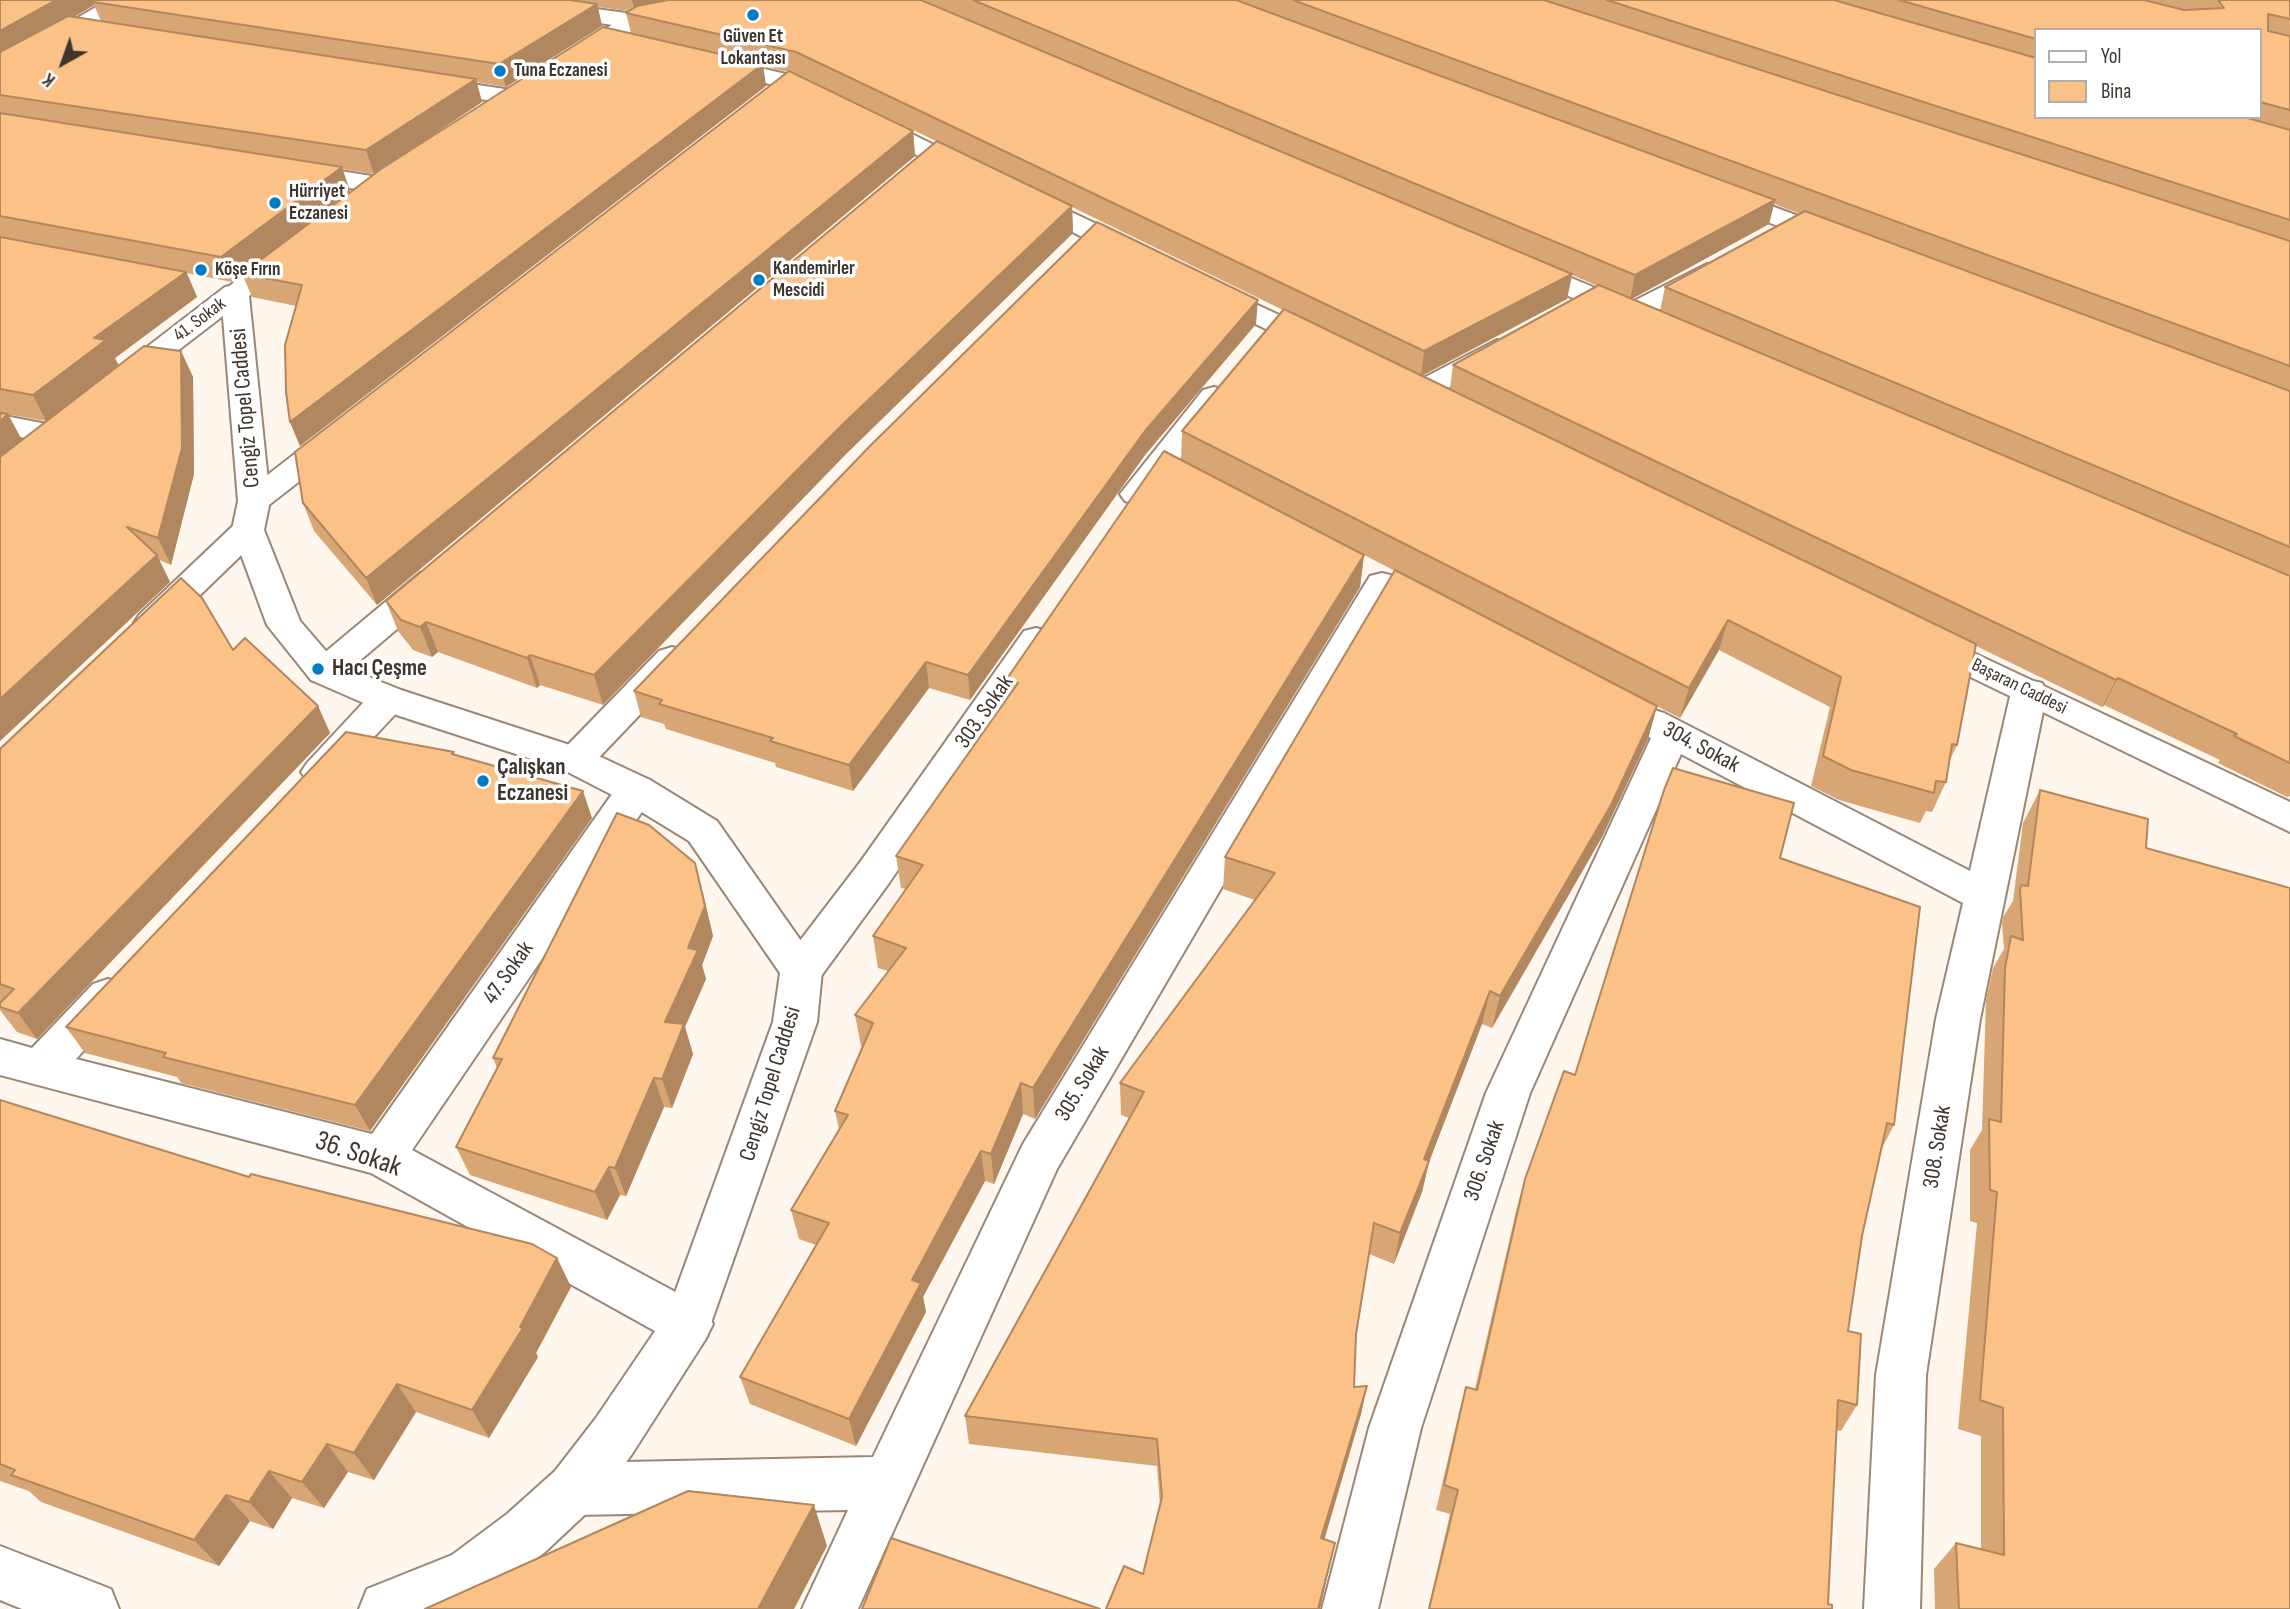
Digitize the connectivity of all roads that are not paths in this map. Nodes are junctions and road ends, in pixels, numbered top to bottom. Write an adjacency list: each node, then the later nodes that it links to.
1 (123, 0): 4 (street)
2 (480, 0): 6 (street)
3 (733, 0): 6 (street)
4 (72, 29): 5 (street); 8 (street)
5 (113, 35)
6 (627, 35): 10 (street)
7 (692, 58): 25 (street)
8 (0, 73)
9 (401, 80): 10 (street)
10 (511, 97): 11 (street)
11 (462, 127)
12 (410, 163): 14 (street)
13 (270, 168): 14 (street)
14 (378, 185): 22 (street)
15 (1693, 185): 16 (street)
16 (1796, 224): 17 (street); 18 (street)
17 (1760, 243)
18 (1859, 248)
19 (1493, 253): 23 (street)
20 (1726, 262): 23 (street)
21 (196, 286): 22 (street)
22 (235, 293): 28 (street, 41. Sokak); 35 (street, Cengiz Topel Caddesi)
23 (1594, 296): 24 (street)
24 (1559, 315)
25 (1276, 323): 27 (street); 33 (street)
26 (1524, 334): 29 (street)
27 (1347, 358)
28 (105, 393)
29 (1456, 410)
30 (364, 416): 35 (street)
31 (0, 424): 32 (street)
32 (20, 459)
33 (1158, 464): 34 (street); 36 (street)
34 (1193, 482)
35 (251, 516): 42 (street); 43 (street, Cengiz Topel Caddesi)
36 (1118, 520)
37 (450, 566): 43 (street)
38 (1382, 584): 58 (street, 305. Sokak)
39 (1055, 611): 54 (street, 303. Sokak)
40 (1904, 631): 44 (street, Başaran Caddesi)
41 (689, 641): 48 (street)
42 (129, 644)
43 (324, 672): 45 (street, Cengiz Topel Caddesi)
44 (2029, 692): 51 (street, Başaran Caddesi); 52 (street, 308. Sokak)
45 (388, 699): 48 (street, Cengiz Topel Caddesi); 50 (street)
46 (1624, 708): 47 (street, 304. Sokak)
47 (1672, 733): 52 (street, 304. Sokak); 64 (street, 306. Sokak)
48 (575, 760): 49 (street, Cengiz Topel Caddesi)
49 (636, 790): 54 (street, Cengiz Topel Caddesi); 56 (street, 47. Sokak)
50 (294, 799)
51 (2290, 818)
52 (1984, 896): 65 (street, 308. Sokak)
53 (134, 969): 55 (street)
54 (801, 971): 57 (street, Cengiz Topel Caddesi)
55 (20, 1063): 56 (street, 36. Sokak)
56 (382, 1156): 57 (street, 36. Sokak)
57 (688, 1324): 59 (street, Cengiz Topel Caddesi)
58 (887, 1483): 59 (street); 63 (street, 305. Sokak)
59 (573, 1489): 62 (street, Cengiz Topel Caddesi)
60 (0, 1573): 61 (street)
61 (91, 1609)
62 (387, 1609)
63 (830, 1609)
64 (1350, 1609)
65 (1892, 1609)

